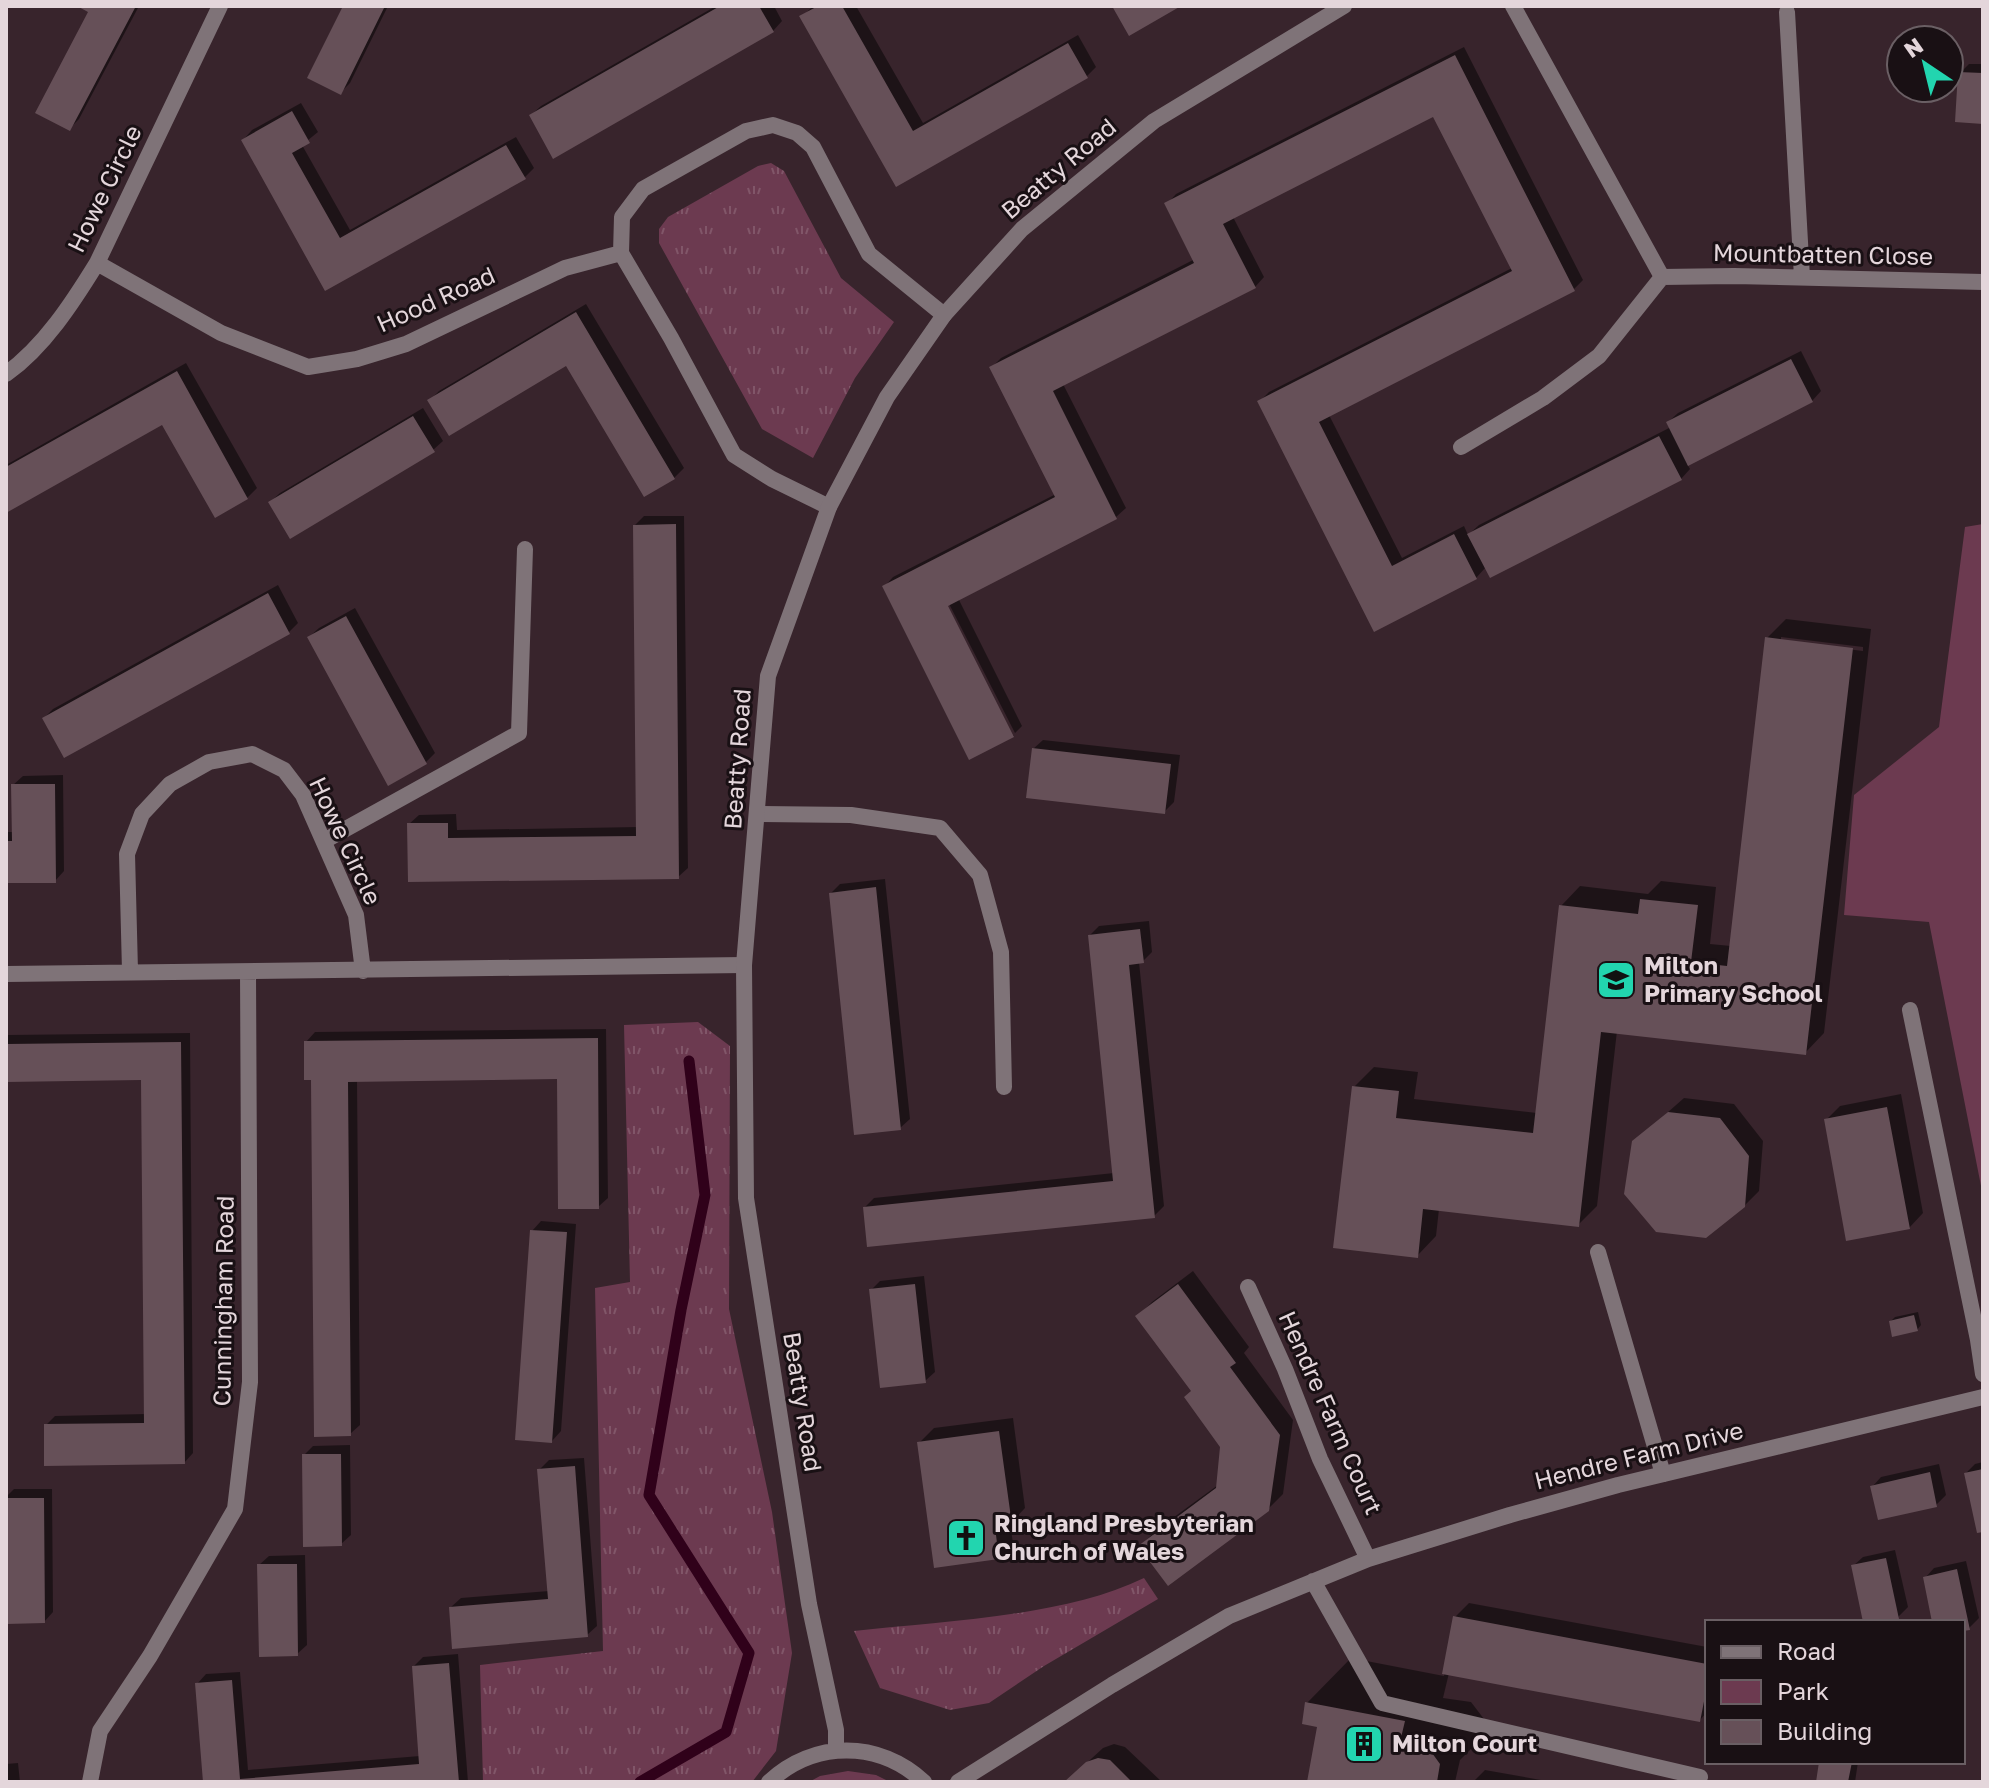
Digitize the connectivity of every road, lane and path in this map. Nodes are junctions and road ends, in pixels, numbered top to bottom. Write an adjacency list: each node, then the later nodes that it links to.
1 (220, 6): 6 (street, Howe Circle)
2 (1344, 6): 10 (street, Beatty Road)
3 (1513, 6): 7 (street)
4 (1787, 12): 8 (street)
5 (621, 253): 6 (street, Hood Road); 10 (street); 13 (street)
6 (97, 263): 11 (street, Howe Circle)
7 (1662, 277): 8 (street, Mountbatten Close); 12 (street)
8 (1802, 277): 9 (street, Mountbatten Close)
9 (1983, 282)
10 (944, 315): 13 (street, Beatty Road)
11 (6, 374)
12 (1461, 447)
13 (829, 507): 15 (street, Beatty Road)
14 (525, 549): 16 (street)
15 (758, 814): 17 (street, Beatty Road); 23 (street)
16 (324, 841): 18 (street, Howe Circle); 19 (street, Howe Circle)
17 (744, 965): 19 (street); 31 (street, Beatty Road)
18 (130, 971): 20 (street); 21 (street)
19 (363, 971): 20 (street)
20 (248, 973): 33 (street, Cunningham Road)
21 (6, 974)
22 (1910, 1010): 26 (street)
23 (1004, 1087)
24 (1598, 1252): 28 (street)
25 (1248, 1287): 29 (street, Hendre Farm Court)
26 (1983, 1374)
27 (1983, 1397): 28 (street, Hendre Farm Drive)
28 (1663, 1474): 29 (street, Hendre Farm Drive)
29 (1368, 1559): 30 (street, Hendre Farm Drive)
30 (1313, 1581): 32 (street); 36 (street, Hendre Farm Drive)
31 (836, 1750): 34 (street); 35 (street)
32 (1700, 1777)
33 (90, 1782)
34 (769, 1782)
35 (924, 1782)
36 (958, 1782)

